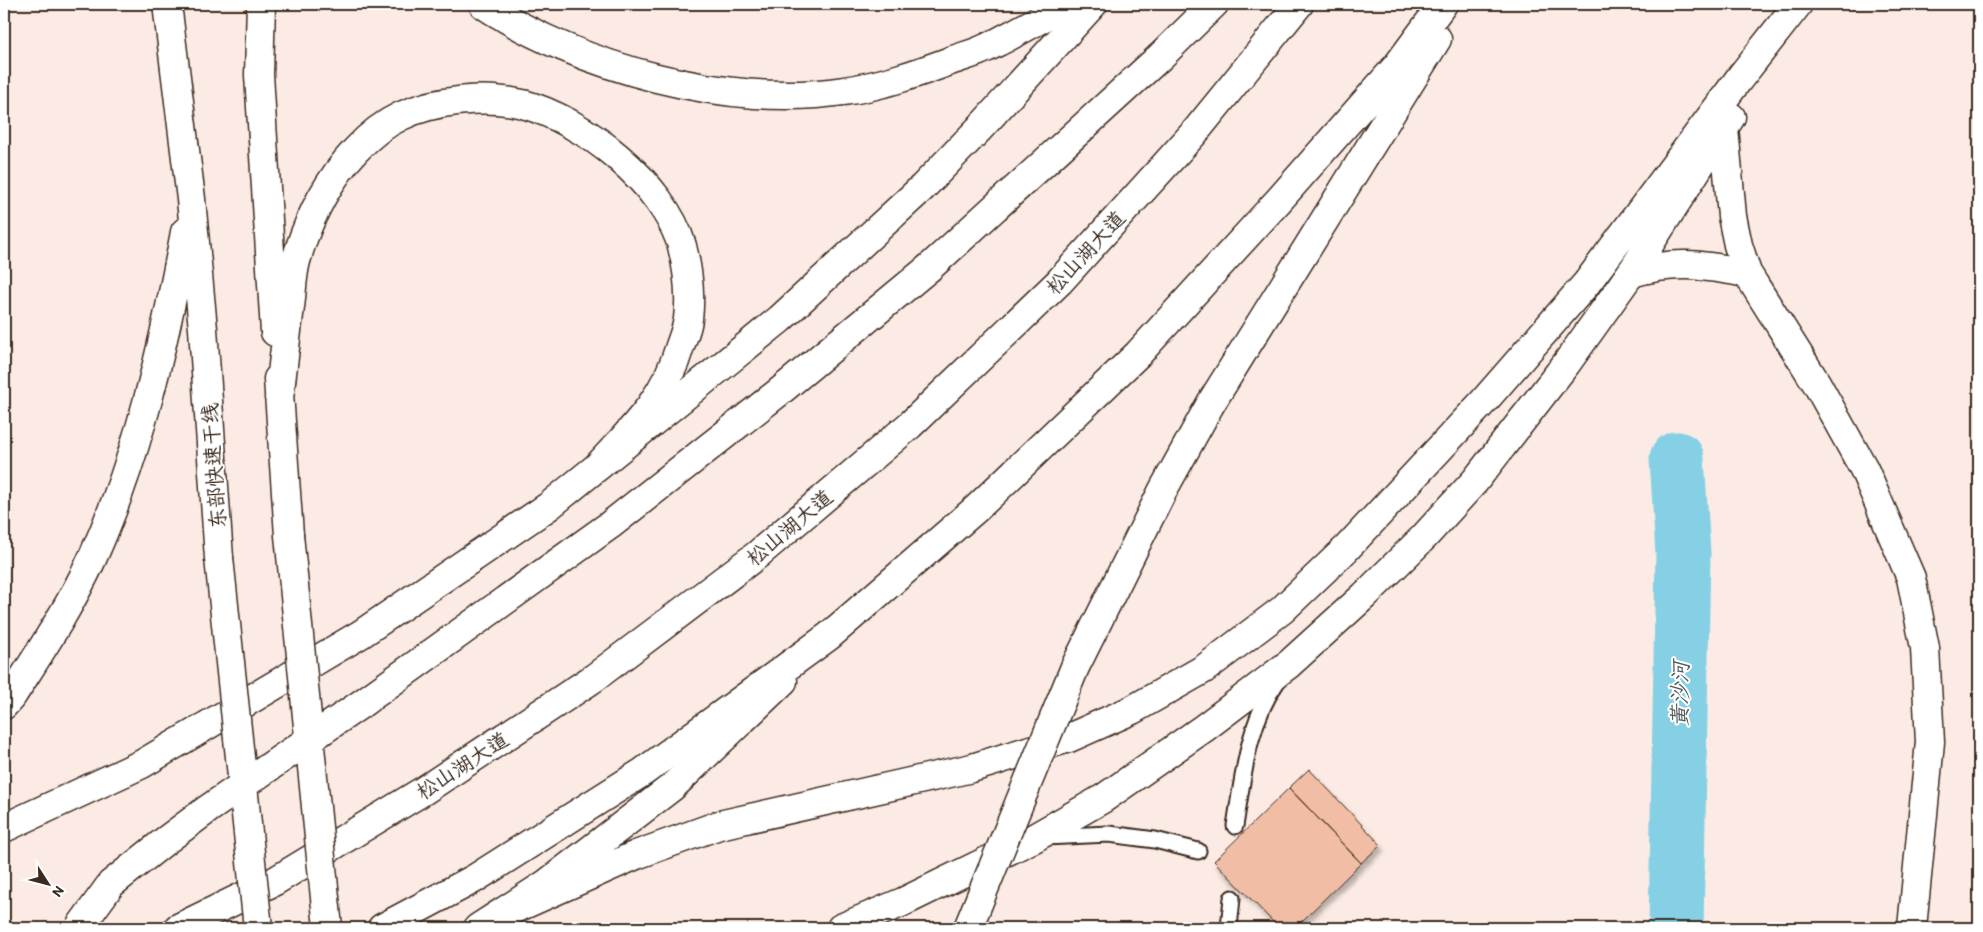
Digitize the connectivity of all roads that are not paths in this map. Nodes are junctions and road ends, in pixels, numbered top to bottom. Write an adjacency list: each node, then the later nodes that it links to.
1 (167, 4): 13 (main road, 东部快速干线)
2 (261, 4): 16 (main road)
3 (483, 4): 4 (main road)
4 (1068, 4)
5 (1093, 4): 17 (main road)
6 (1214, 4): 27 (main road, bridge)
7 (1299, 4): 28 (main road, 松山湖大道)
8 (1443, 4): 18 (main road)
9 (1459, 4): 34 (main road, bridge)
10 (1798, 4): 26 (main road)
11 (1803, 4): 12 (main road)
12 (1724, 128): 14 (main road); 15 (main road)
13 (191, 199): 20 (main road); 29 (main road, 东部快速干线, bridge)
14 (1631, 273): 15 (main road); 19 (main road)
15 (1747, 274): 36 (main road)
16 (279, 398): 17 (main road); 30 (main road, bridge)
17 (598, 466): 22 (main road)
18 (829, 636): 26 (main road); 31 (main road)
19 (1290, 664): 21 (lane); 23 (main road)
20 (4, 705)
21 (1235, 826)
22 (4, 828)
23 (1034, 838): 24 (lane); 33 (main road)
24 (1198, 851)
25 (1232, 898): 35 (lane)
26 (503, 914): 32 (main road)
27 (79, 928)
28 (178, 928)
29 (258, 928)
30 (328, 928)
31 (382, 928)
32 (478, 928)
33 (841, 928)
34 (968, 928)
35 (1229, 928)
36 (1912, 928)

